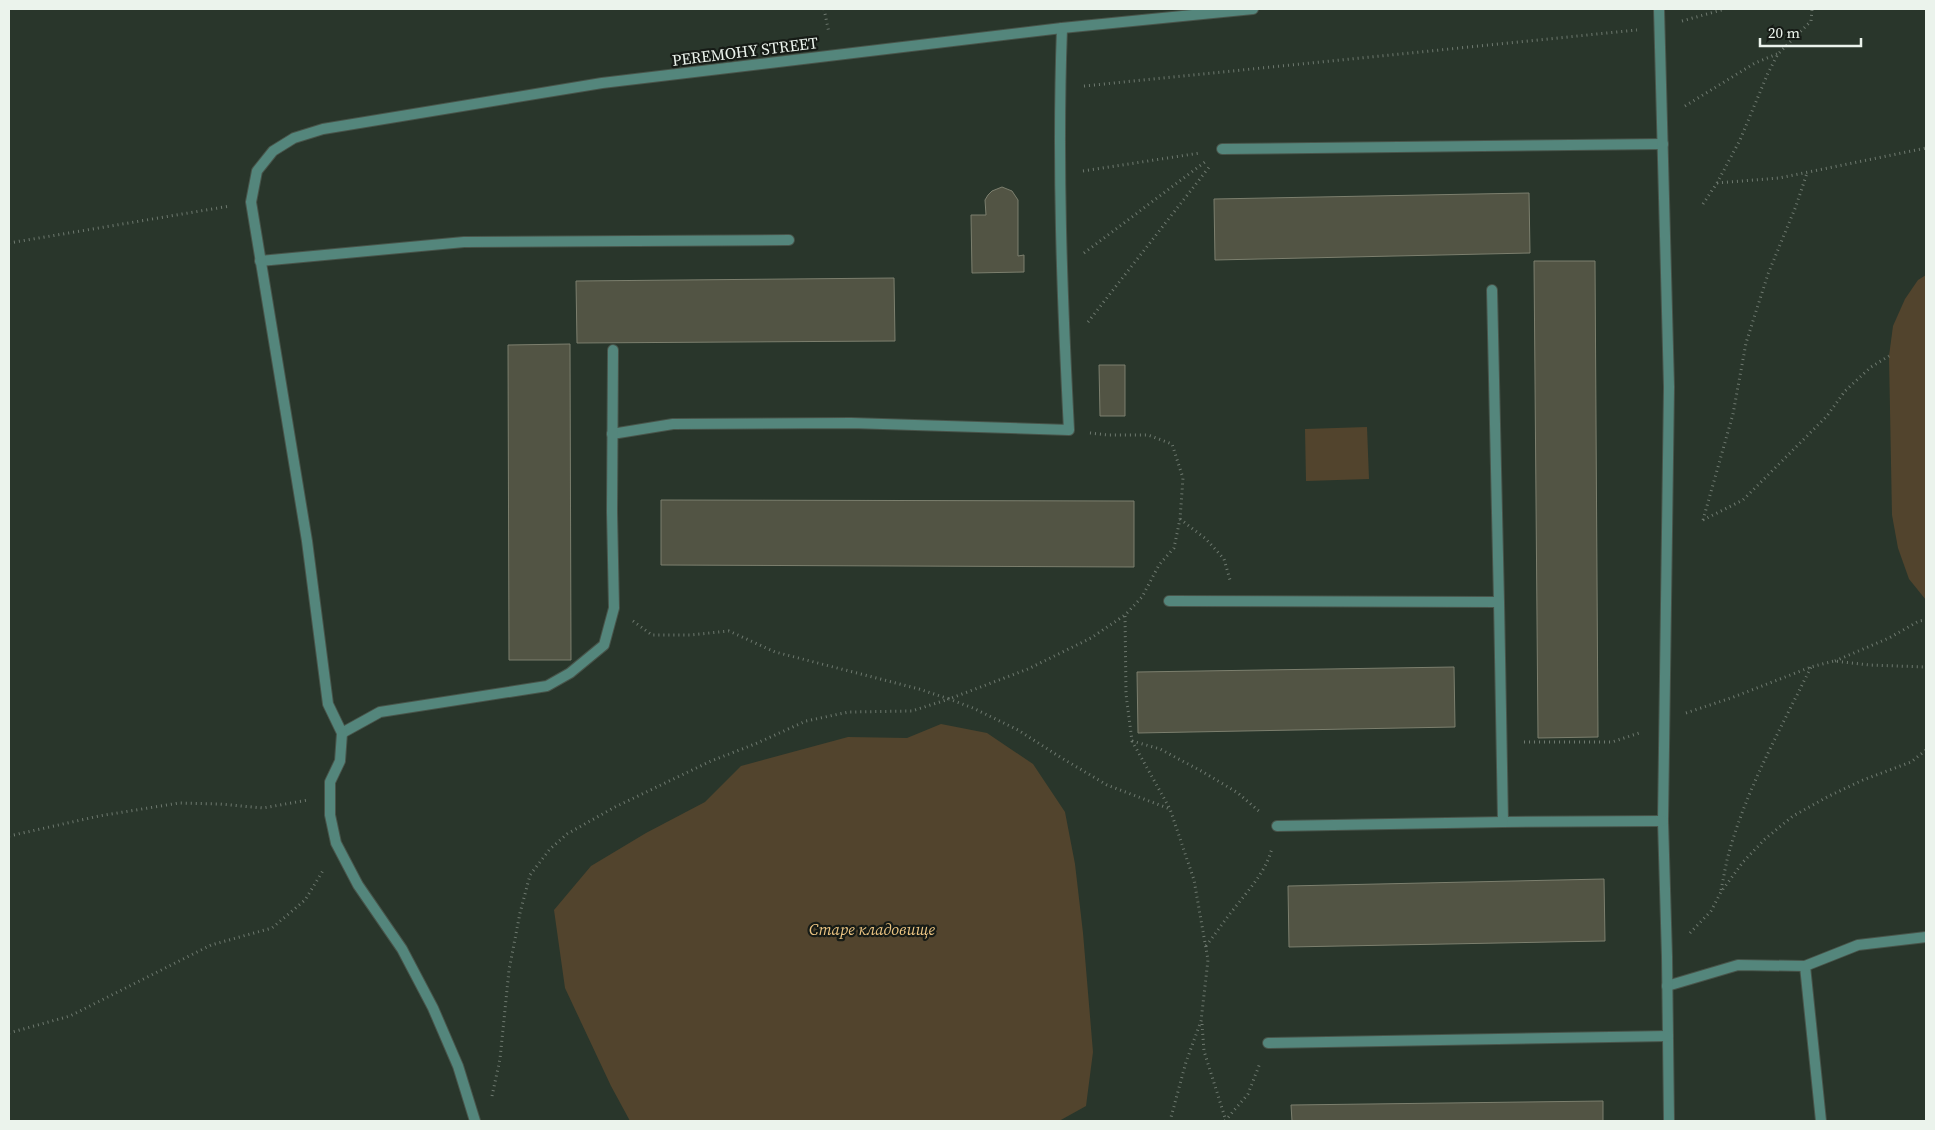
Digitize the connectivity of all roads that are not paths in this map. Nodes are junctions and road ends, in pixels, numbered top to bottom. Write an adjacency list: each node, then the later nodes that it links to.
1 (1253, 9): 3 (street, PEREMOHY STREET)
2 (1659, 9): 4 (street)
3 (1062, 28): 7 (street, PEREMOHY STREET); 10 (street)
4 (1663, 144): 5 (street); 14 (street)
5 (1222, 149)
6 (789, 240): 7 (street)
7 (260, 261): 13 (street)
8 (1492, 290): 12 (street)
9 (613, 350): 10 (street)
10 (612, 434): 13 (street)
11 (1169, 601): 12 (street)
12 (1499, 602): 15 (street)
13 (342, 733): 22 (street)
14 (1663, 821): 15 (street); 19 (street)
15 (1503, 822): 16 (street)
16 (1277, 826)
17 (1926, 937): 18 (street)
18 (1805, 966): 19 (street); 24 (street)
19 (1667, 986): 20 (street)
20 (1668, 1036): 21 (street); 23 (street)
21 (1268, 1043)
22 (475, 1121)
23 (1669, 1121)
24 (1821, 1121)

